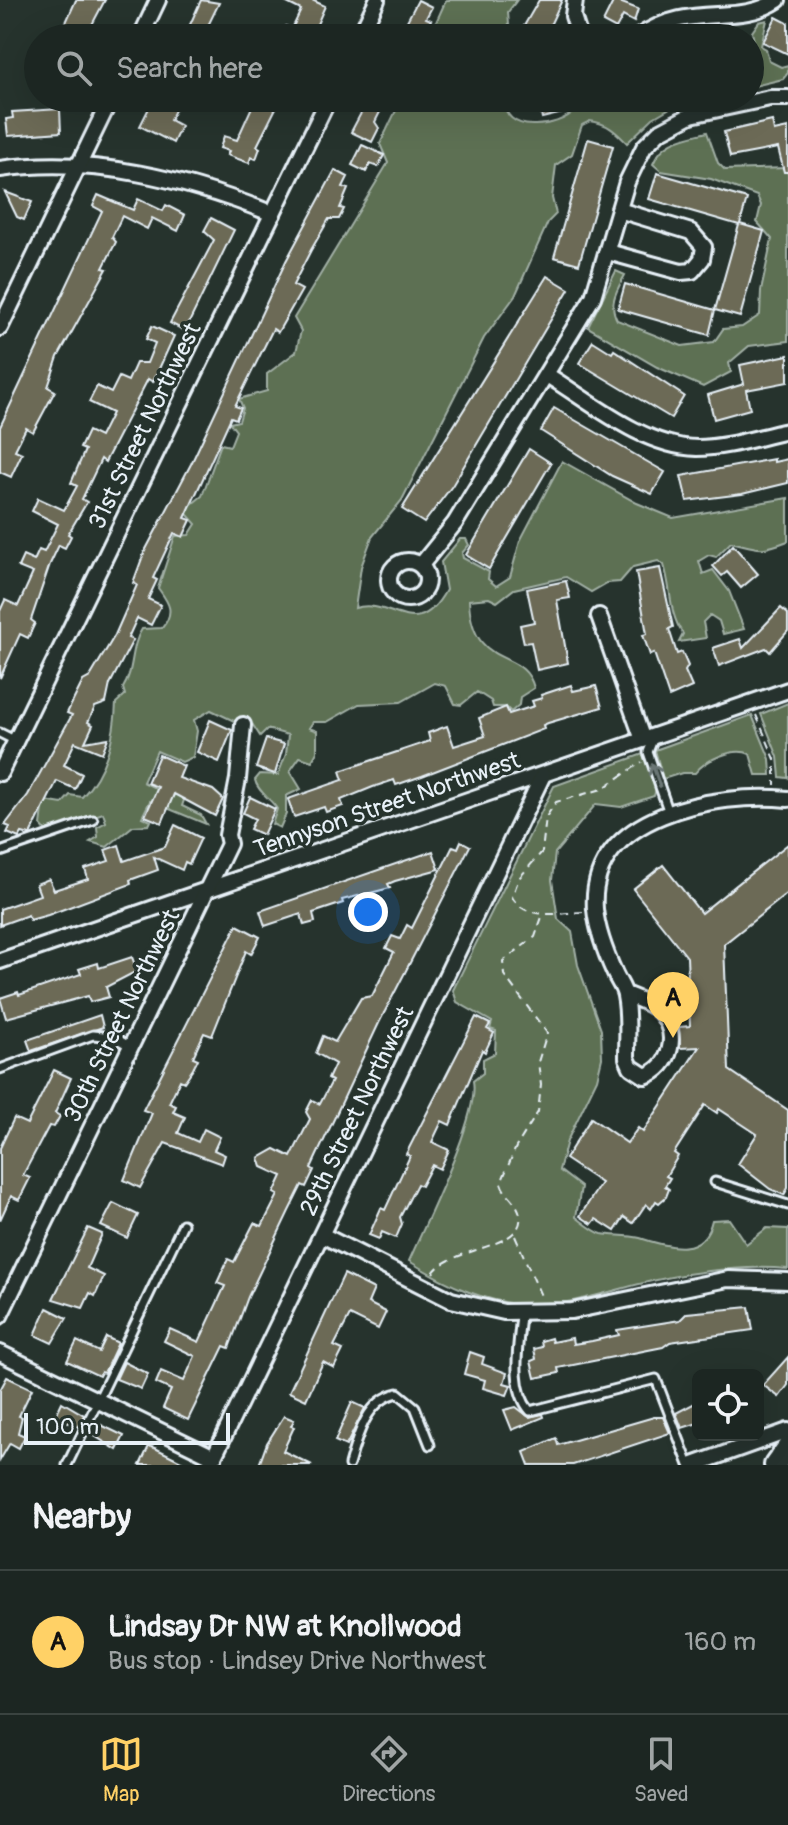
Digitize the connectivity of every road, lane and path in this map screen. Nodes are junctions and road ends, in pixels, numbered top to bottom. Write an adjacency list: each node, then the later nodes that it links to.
1 (158, 0): 5 (street)
2 (377, 0): 6 (street)
3 (575, 0): 7 (street)
4 (778, 0): 8 (street)
5 (147, 24)
6 (366, 24)
7 (576, 24)
8 (655, 24)
9 (788, 98): 10 (street)
10 (764, 99)
11 (104, 112): 14 (street)
12 (322, 112): 17 (street, 31st Street Northwest)
13 (704, 112): 16 (street)
14 (79, 166): 15 (street); 17 (street); 19 (street)
15 (0, 169)
16 (619, 210): 18 (street); 18 (street)
17 (273, 214): 29 (street, 31st Street Northwest)
18 (608, 252): 20 (street)
19 (0, 328)
20 (547, 375): 21 (street); 22 (street)
21 (788, 431)
22 (421, 565)
23 (599, 616): 28 (street)
24 (788, 690): 25 (street, Tennyson Street Northwest)
25 (751, 703): 28 (street, Tennyson Street Northwest); 33 (path)
26 (243, 725): 37 (street, 30th Street Northwest)
27 (0, 733): 29 (lane)
28 (648, 738): 30 (lane); 32 (street, Tennyson Street Northwest)
29 (16, 741): 31 (street, 31st Street Northwest)
30 (650, 759): 34 (lane, one-way to 30); 39 (path)
31 (0, 773)
32 (543, 775): 37 (street, Tennyson Street Northwest); 47 (street, 29th Street Northwest)
33 (782, 799): 34 (street)
34 (669, 813): 38 (street)
35 (93, 820): 36 (lane)
36 (0, 852)
37 (208, 889): 40 (street, Tennyson Street Northwest); 42 (street, 30th Street Northwest)
38 (595, 911): 39 (path); 41 (street)
39 (543, 914): 48 (path)
40 (0, 961)
41 (625, 994): 41 (street)
42 (131, 1047): 43 (lane); 53 (street, 30th Street Northwest)
43 (0, 1069)
44 (715, 1182): 45 (lane)
45 (788, 1205)
46 (183, 1224): 55 (lane)
47 (322, 1235): 50 (street); 59 (street, 29th Street Northwest)
48 (515, 1235): 50 (path); 51 (path)
49 (788, 1281): 51 (street)
50 (423, 1287): 52 (street)
51 (545, 1313): 52 (street)
52 (521, 1314): 62 (lane)
53 (0, 1316)
54 (0, 1353): 55 (street)
55 (99, 1401): 59 (street); 60 (lane)
56 (788, 1431): 62 (street)
57 (430, 1445): 61 (lane)
58 (788, 1447): 63 (street)
59 (212, 1461)
60 (67, 1465)
61 (349, 1465)
62 (691, 1465)
63 (775, 1465)

